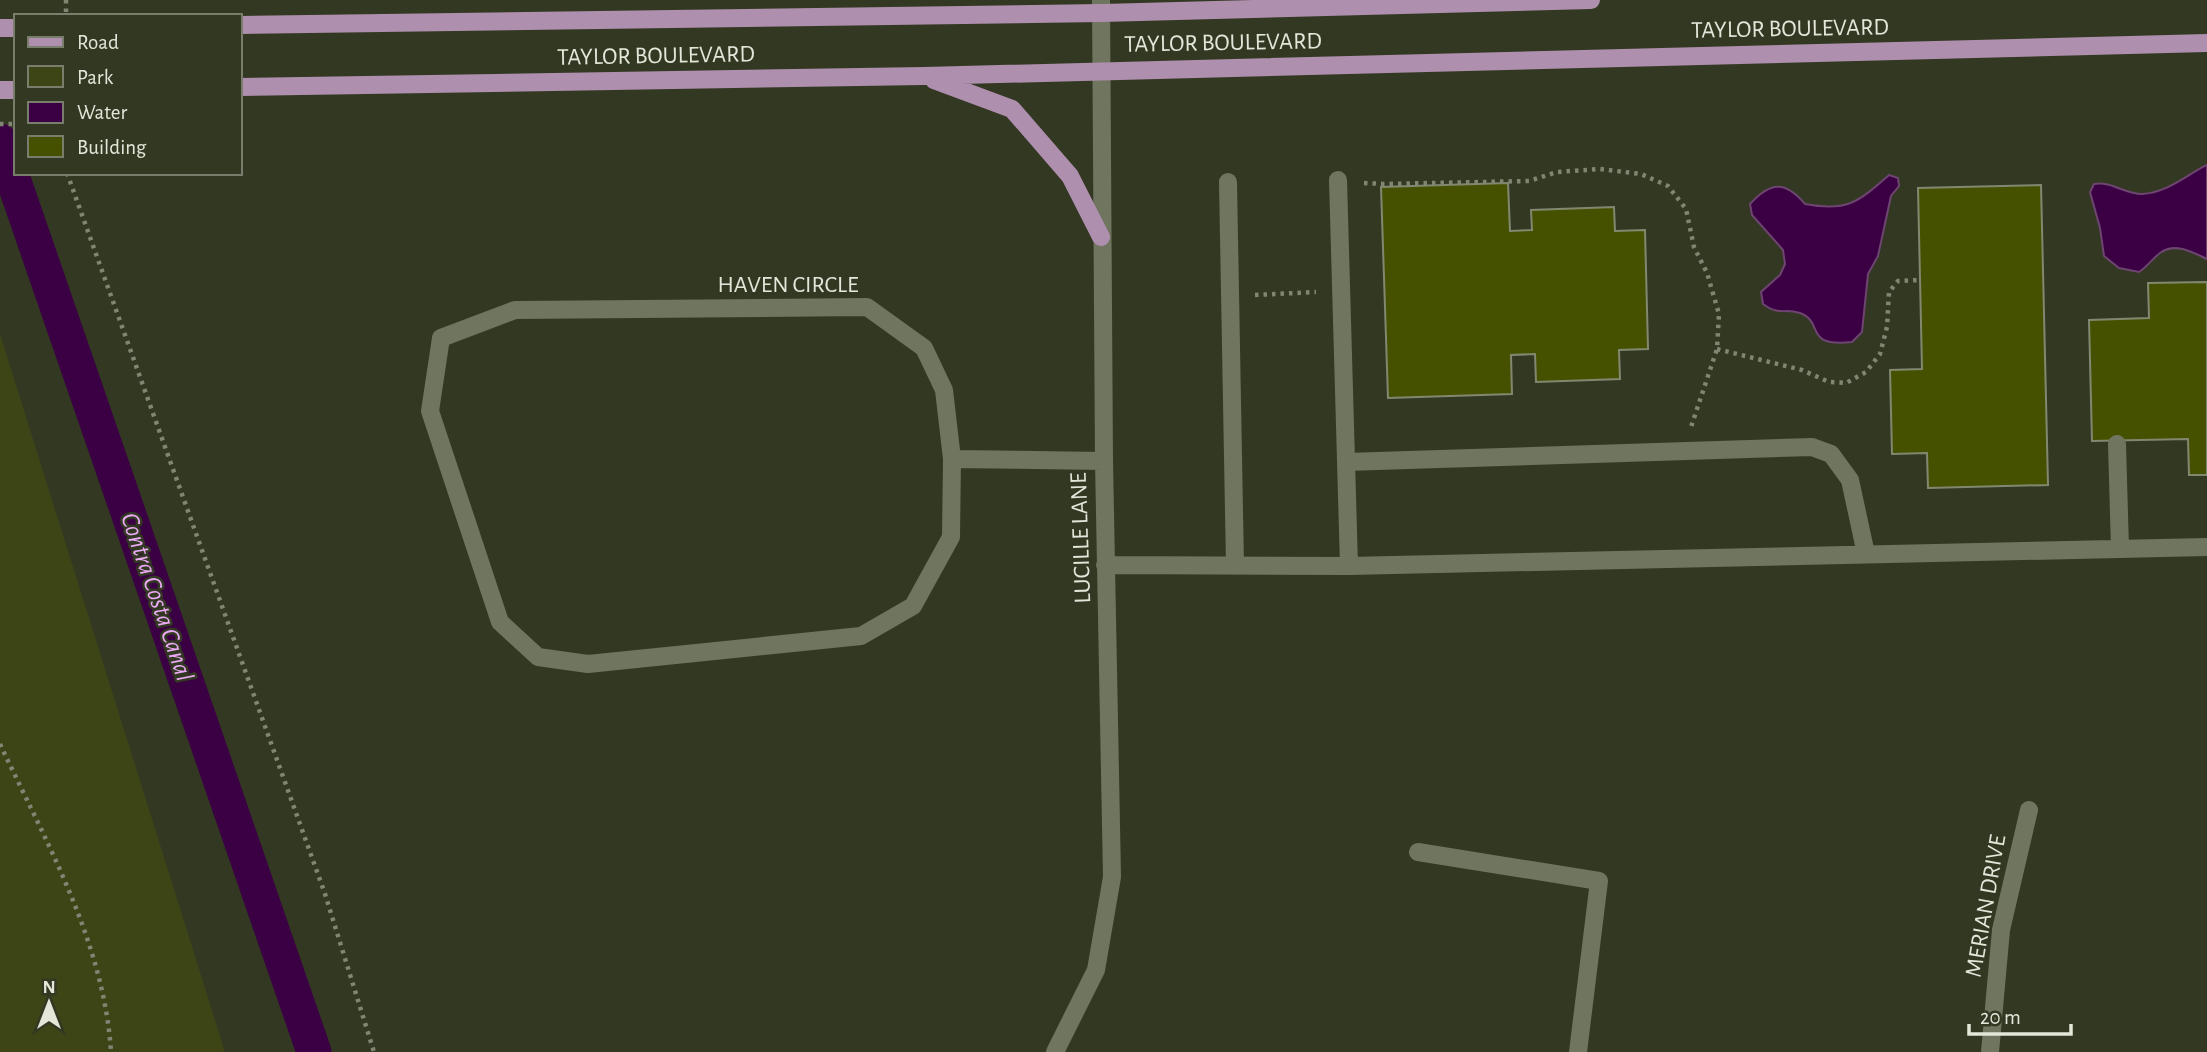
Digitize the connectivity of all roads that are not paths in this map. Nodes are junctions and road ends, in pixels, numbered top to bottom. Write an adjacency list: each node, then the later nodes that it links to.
1 (1591, 0): 2 (main road, TAYLOR BOULEVARD)
2 (1102, 6): 3 (main road, TAYLOR BOULEVARD); 5 (street, LUCILLE LANE)
3 (242, 25)
4 (2207, 43): 5 (main road, TAYLOR BOULEVARD)
5 (1103, 71): 6 (main road, TAYLOR BOULEVARD); 10 (street, LUCILLE LANE)
6 (924, 76): 7 (main road, TAYLOR BOULEVARD); 10 (main road)
7 (242, 87)
8 (1338, 180): 14 (street)
9 (1227, 181): 19 (street)
10 (1101, 237): 13 (street, LUCILLE LANE)
11 (2117, 444): 16 (street)
12 (952, 459): 12 (street, HAVEN CIRCLE); 13 (street)
13 (1104, 461): 18 (street, LUCILLE LANE)
14 (1346, 462): 17 (street); 20 (street)
15 (2207, 547): 16 (street)
16 (2120, 549): 17 (street)
17 (1866, 554): 20 (street)
18 (1105, 565): 19 (street); 23 (street, LUCILLE LANE)
19 (1235, 566): 20 (street)
20 (1349, 566)
21 (2029, 810): 25 (street, MERIAN DRIVE)
22 (1418, 852): 24 (street)
23 (1055, 1052)
24 (1578, 1052)
25 (1990, 1052)

